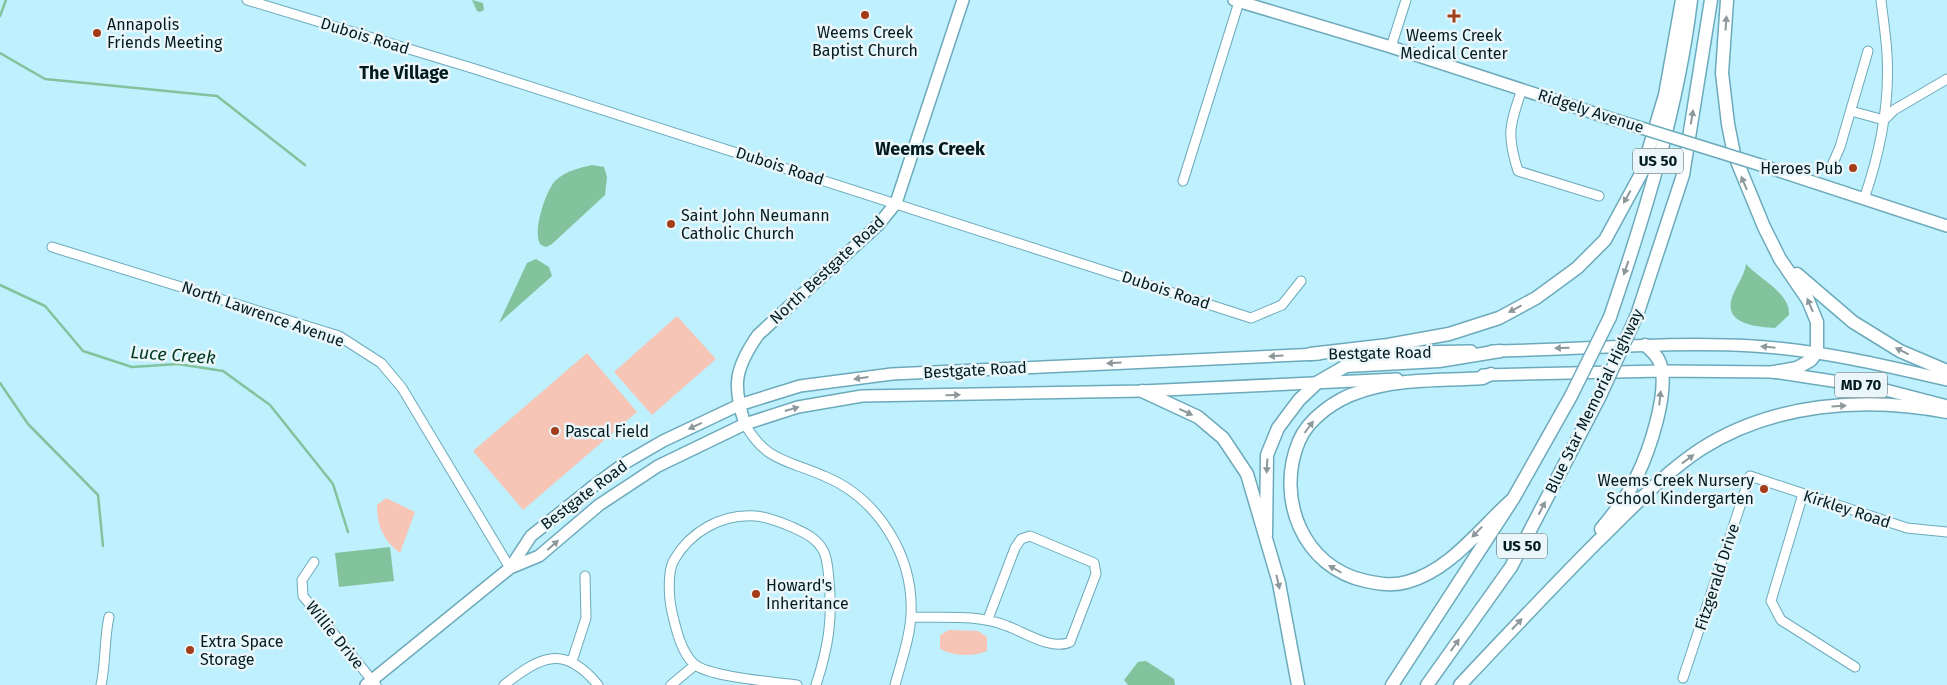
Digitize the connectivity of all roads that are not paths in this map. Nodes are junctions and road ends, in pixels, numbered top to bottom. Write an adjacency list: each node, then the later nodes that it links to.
1 (247, 0): 20 (street, Dubois Road)
2 (963, 0): 20 (main road, North Bestgate Road)
3 (1406, 0): 10 (street)
4 (1682, 0): 28 (highway, one-way to 28)
5 (1691, 0): 42 (highway, Blue Star Memorial Highway / US 50, one-way to 42, bridge)
6 (1711, 0): 66 (highway, Blue Star Memorial Highway / US 50, one-way to 6, bridge)
7 (1727, 0): 23 (highway, one-way to 7)
8 (1881, 0): 15 (street)
9 (1236, 1): 10 (main road, Ridgely Avenue); 17 (street)
10 (1391, 47): 13 (main road, Ridgely Avenue)
11 (1868, 51): 14 (street)
12 (1947, 79): 15 (street)
13 (1522, 89): 18 (street); 19 (main road, Ridgely Avenue, bridge)
14 (1851, 111): 15 (street); 16 (street)
15 (1884, 120): 19 (street)
16 (1833, 163)
17 (1184, 181)
18 (1599, 196)
19 (1864, 199): 21 (main road, Ridgely Avenue)
20 (896, 203): 24 (street, Dubois Road); 36 (main road, North Bestgate Road)
21 (1947, 226)
22 (52, 247): 46 (street, North Lawrence Avenue)
23 (1780, 259): 27 (highway, one-way to 23); 30 (highway, one-way to 23)
24 (1301, 281)
25 (1645, 345): 26 (main road, MD 70, one-way to 26); 27 (main road, MD 70, one-way to 25); 29 (highway)
26 (1500, 351): 28 (main road, Bestgate Road / MD 70); 34 (highway)
27 (1817, 352): 31 (highway); 33 (main road, MD 70)
28 (1310, 354): 36 (main road, Bestgate Road / MD 70, one-way to 36)
29 (1662, 370): 31 (main road, MD 70); 32 (main road, MD 70); 48 (highway, one-way to 29)
30 (1947, 371)
31 (1774, 372): 37 (main road, MD 70)
32 (1491, 374): 34 (main road, Bestgate Road / MD 70); 42 (highway, one-way to 32)
33 (1947, 380)
34 (1318, 382): 35 (main road, Bestgate Road / MD 70); 44 (highway, one-way to 44)
35 (1142, 391): 39 (main road, Bestgate Road / MD 70, one-way to 35); 44 (highway, one-way to 44)
36 (739, 405): 39 (main road, North Bestgate Road); 46 (main road, Bestgate Road / MD 70, one-way to 46)
37 (1947, 406)
38 (1947, 412): 48 (highway, one-way to 38)
39 (745, 424): 46 (main road, Bestgate Road / MD 70, one-way to 39); 50 (street)
40 (1750, 476): 41 (street, Kirkley Road); 55 (street, Fitzgerald Drive)
41 (1803, 494): 43 (street, Kirkley Road); 54 (street)
42 (1513, 499): 65 (highway, Blue Star Memorial Highway / US 50)
43 (1947, 532)
44 (1266, 535): 64 (highway, one-way to 64)
45 (314, 562): 56 (street, Willie Drive)
46 (510, 568): 56 (main road, Bestgate Road / MD 70)
47 (586, 576): 52 (street)
48 (1551, 588): 67 (highway, one-way to 48)
49 (109, 617): 57 (street)
50 (911, 617): 51 (street); 63 (street)
51 (988, 619): 51 (street)
52 (572, 661): 58 (street); 59 (street)
53 (695, 665): 60 (street); 61 (street); 62 (street)
54 (1855, 667)
55 (1683, 678)
56 (372, 683)
57 (101, 685)
58 (504, 685)
59 (598, 685)
60 (672, 685)
61 (797, 685)
62 (816, 685)
63 (895, 685)
64 (1298, 685)
65 (1392, 685)
66 (1427, 685)
67 (1460, 685)

